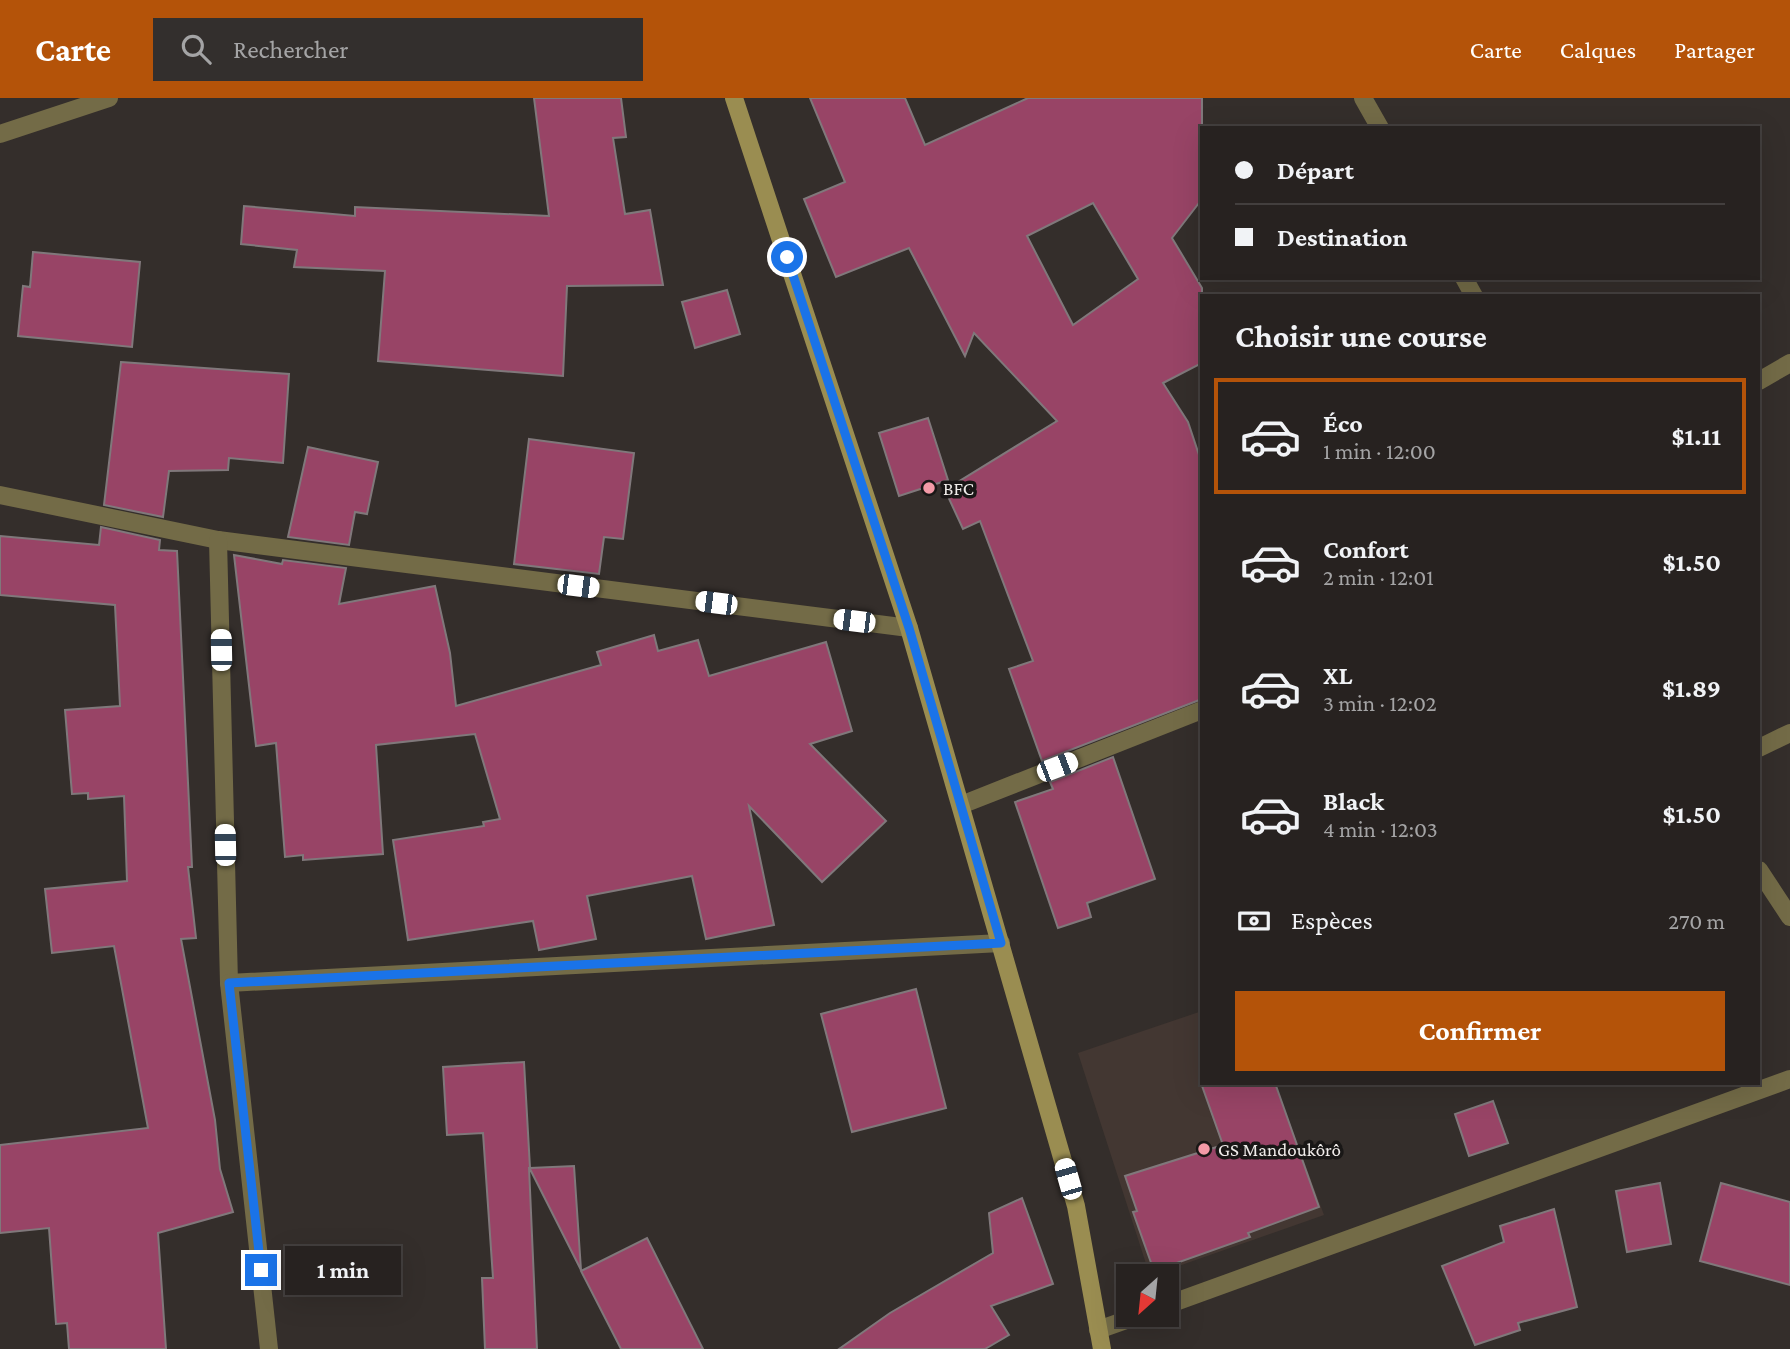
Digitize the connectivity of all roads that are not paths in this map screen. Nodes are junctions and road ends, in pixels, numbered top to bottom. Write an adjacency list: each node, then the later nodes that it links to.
1 (109, 98): 5 (street)
2 (734, 98): 10 (street)
3 (1363, 98): 4 (street)
4 (1379, 126)
5 (0, 134)
6 (1790, 363): 7 (street)
7 (1760, 381)
8 (0, 495): 9 (street)
9 (218, 540): 10 (street); 18 (street)
10 (909, 628): 14 (street)
11 (1200, 711): 14 (street)
12 (1790, 733): 13 (street)
13 (1760, 748)
14 (961, 806): 17 (street)
15 (1760, 872): 16 (street)
16 (1790, 917)
17 (1001, 943): 18 (street); 22 (street)
18 (229, 983): 23 (street)
19 (1790, 1079): 20 (street)
20 (1180, 1300)
21 (1116, 1324): 22 (street)
22 (1098, 1330): 24 (street)
23 (270, 1349)
24 (1102, 1349)

